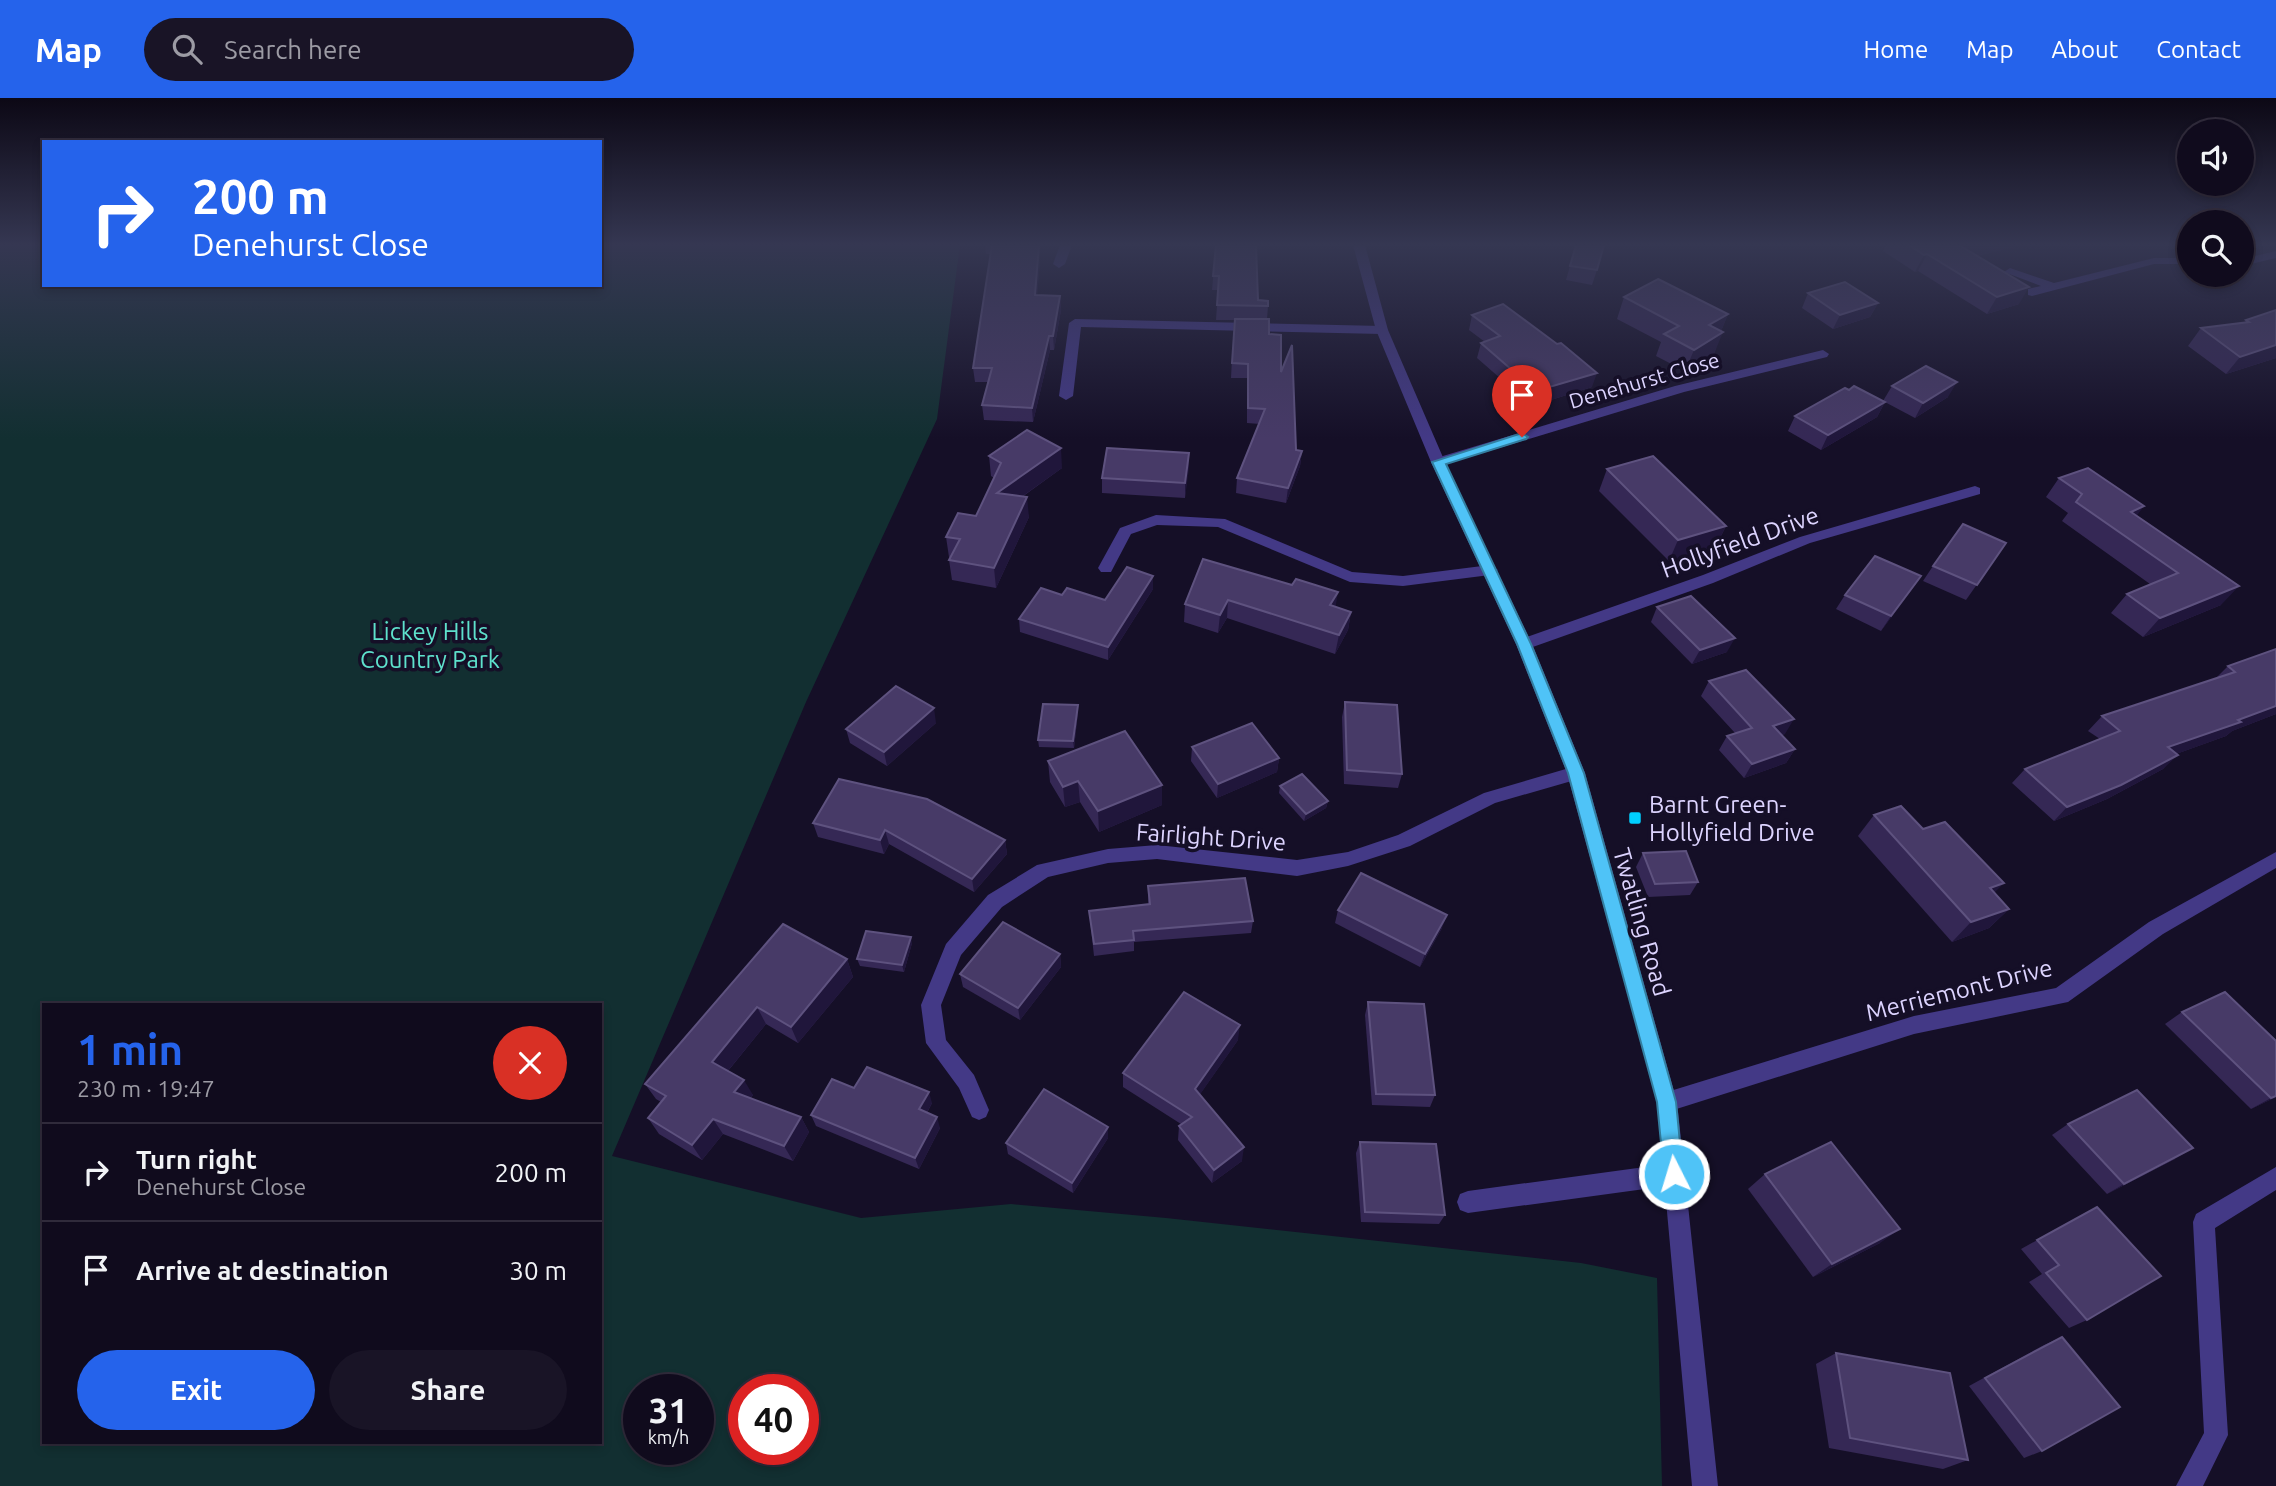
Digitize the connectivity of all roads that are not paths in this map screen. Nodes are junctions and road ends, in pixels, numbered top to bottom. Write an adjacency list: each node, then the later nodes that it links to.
1 (1377, 310): 2 (street, Twatling Road)
2 (1382, 330): 4 (street); 5 (street, Twatling Road)
3 (1823, 354): 5 (street, Denehurst Close)
4 (1066, 396)
5 (1438, 462): 8 (street, Twatling Road)
6 (1975, 491): 9 (street, Hollyfield Drive)
7 (1106, 568): 8 (street)
8 (1490, 570): 9 (street, Twatling Road)
9 (1524, 644): 10 (street, Twatling Road)
10 (1576, 773): 12 (street, Twatling Road); 13 (street, Fairlight Drive)
11 (2276, 859): 12 (street, Merriemont Drive)
12 (1667, 1102): 14 (street, Twatling Road)
13 (979, 1110)
14 (1674, 1174): 16 (street); 17 (street, Twatling Road)
15 (2276, 1178): 18 (street)
16 (1468, 1202)
17 (1705, 1486)
18 (2189, 1486)

